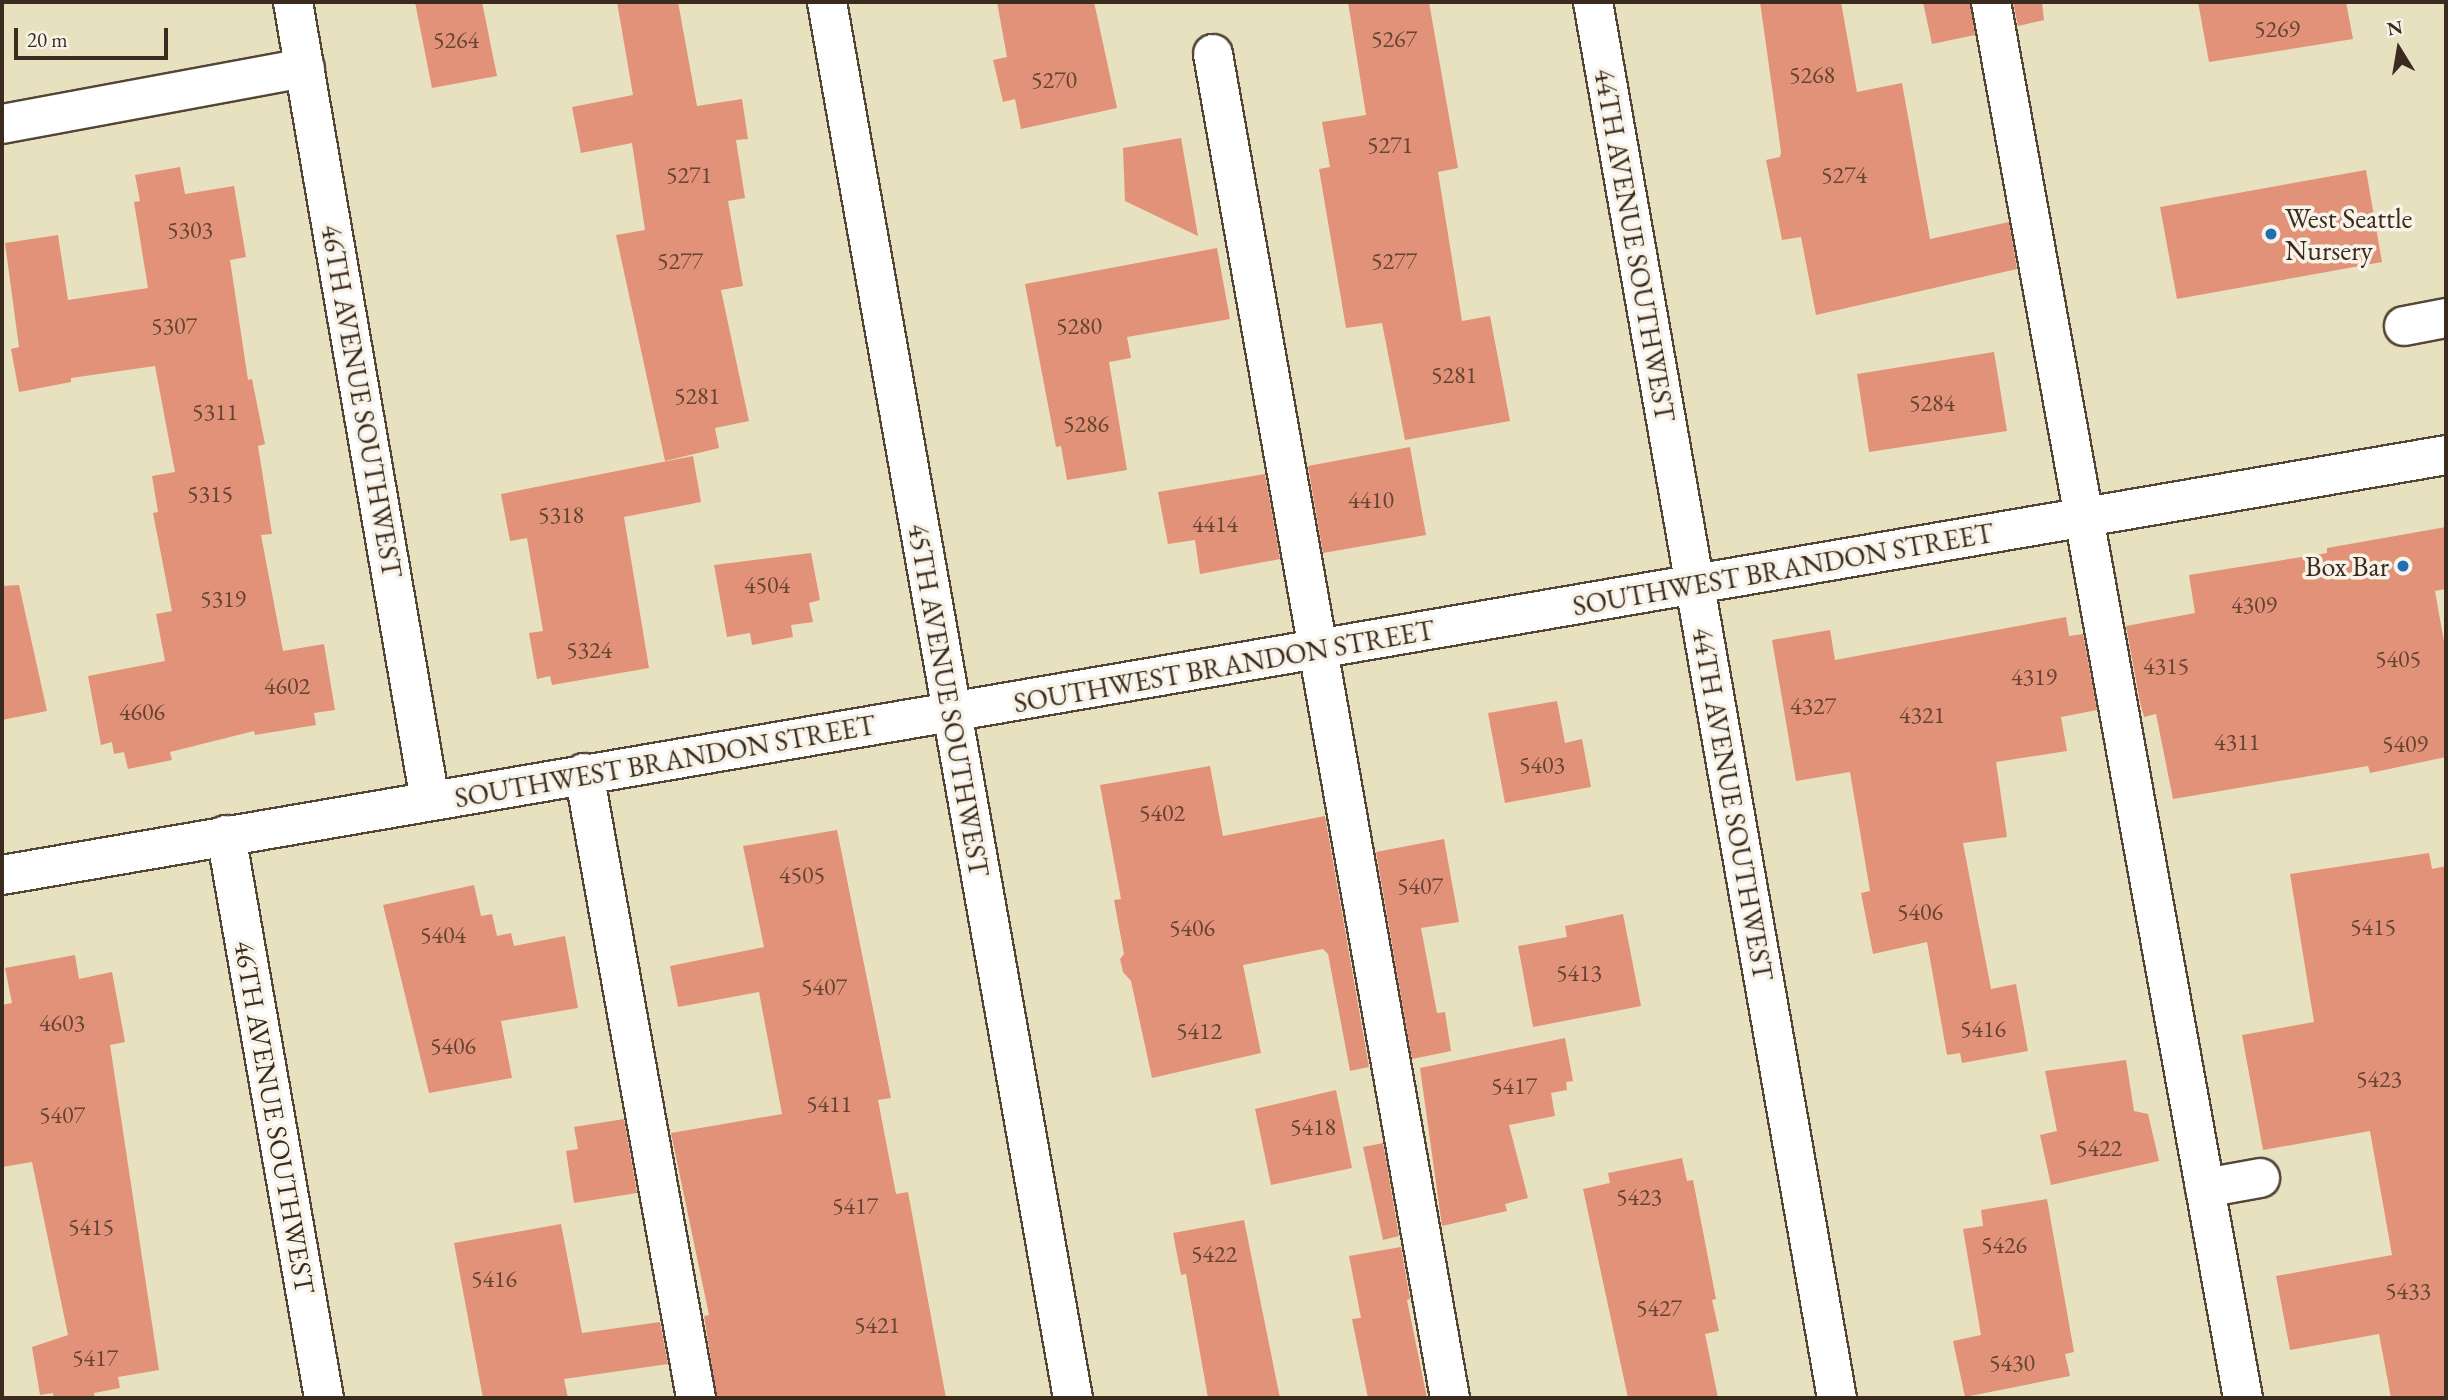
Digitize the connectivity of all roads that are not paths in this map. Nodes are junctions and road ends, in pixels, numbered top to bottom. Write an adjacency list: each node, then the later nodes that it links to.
1 (293, 2): 6 (street, 46TH AVENUE SOUTHWEST)
2 (827, 2): 14 (street, 45TH AVENUE SOUTHWEST)
3 (1593, 2): 12 (street, 44TH AVENUE SOUTHWEST)
4 (1991, 2): 11 (street)
5 (1213, 54): 13 (street)
6 (305, 68): 7 (street); 16 (street, 46TH AVENUE SOUTHWEST)
7 (2, 124)
8 (2446, 318): 9 (street)
9 (2404, 326)
10 (2446, 455): 11 (street, SOUTHWEST BRANDON STREET)
11 (2082, 516): 12 (street, SOUTHWEST BRANDON STREET); 20 (street)
12 (1694, 585): 13 (street, SOUTHWEST BRANDON STREET); 25 (street, 44TH AVENUE SOUTHWEST)
13 (1318, 652): 14 (street, SOUTHWEST BRANDON STREET); 24 (street)
14 (950, 713): 15 (street, SOUTHWEST BRANDON STREET); 23 (street, 45TH AVENUE SOUTHWEST)
15 (584, 773): 16 (street, SOUTHWEST BRANDON STREET); 22 (street)
16 (430, 801): 17 (street, SOUTHWEST BRANDON STREET)
17 (226, 835): 18 (street, SOUTHWEST BRANDON STREET); 21 (street, 46TH AVENUE SOUTHWEST)
18 (2, 874)
19 (2260, 1178): 20 (street)
20 (2205, 1188): 26 (street)
21 (324, 1398)
22 (696, 1398)
23 (1073, 1398)
24 (1450, 1398)
25 (1837, 1398)
26 (2243, 1398)

